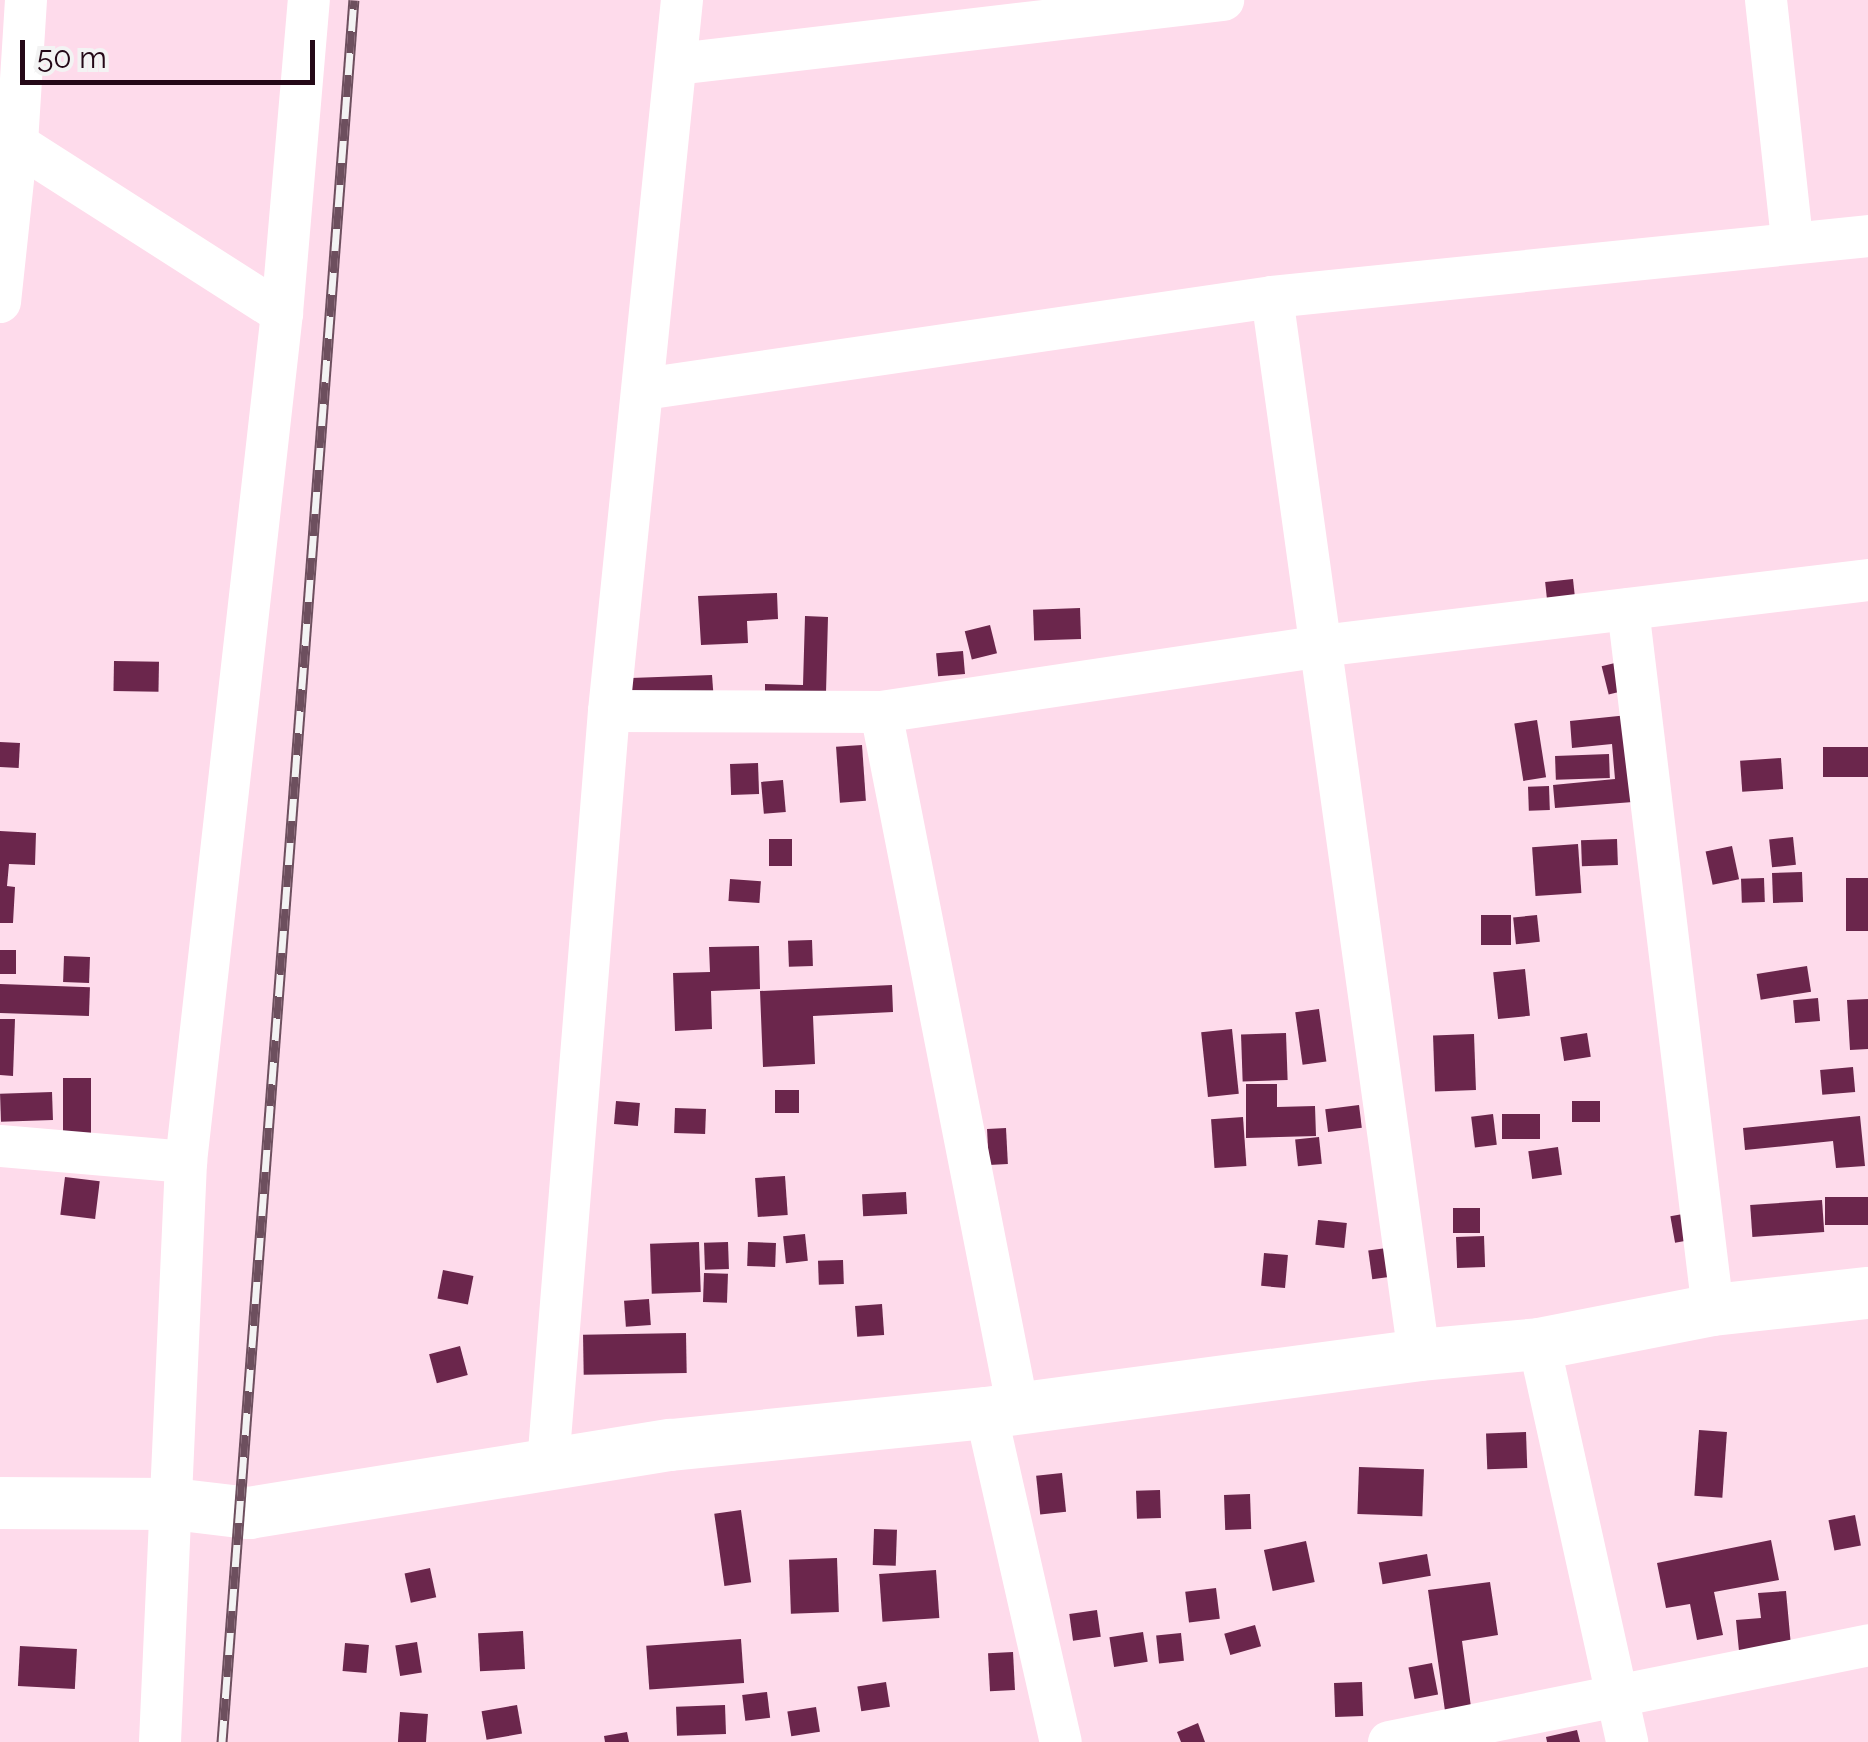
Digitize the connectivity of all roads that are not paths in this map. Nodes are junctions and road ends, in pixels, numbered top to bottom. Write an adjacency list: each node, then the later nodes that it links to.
1 (26, 0): 8 (street)
2 (309, 0): 13 (street)
3 (682, 0): 7 (street)
4 (1223, 0): 6 (street)
5 (1766, 0): 10 (street)
6 (1104, 8): 7 (street)
7 (677, 64): 14 (street)
8 (8, 138): 12 (street); 13 (street)
9 (1868, 236): 10 (street)
10 (1792, 240): 11 (street)
11 (1272, 297): 14 (street); 17 (street)
12 (0, 302)
13 (282, 313): 21 (street)
14 (644, 388): 18 (street)
15 (1868, 580): 16 (street)
16 (1628, 609): 17 (street); 23 (street)
17 (1320, 646): 19 (street); 25 (street)
18 (609, 711): 19 (street); 27 (street)
19 (880, 712): 26 (street)
20 (0, 1146): 21 (street)
21 (186, 1162): 29 (street)
22 (1868, 1294): 23 (street)
23 (1713, 1310): 24 (street)
24 (1540, 1344): 25 (street); 31 (street)
25 (1419, 1355): 26 (street)
26 (1002, 1411): 27 (street); 33 (street)
27 (548, 1464): 29 (street)
28 (0, 1503): 29 (street)
29 (173, 1504): 32 (street)
30 (1868, 1644): 31 (street)
31 (1617, 1698): 34 (street); 35 (street)
32 (160, 1742)
33 (1061, 1742)
34 (1389, 1742)
35 (1627, 1742)

